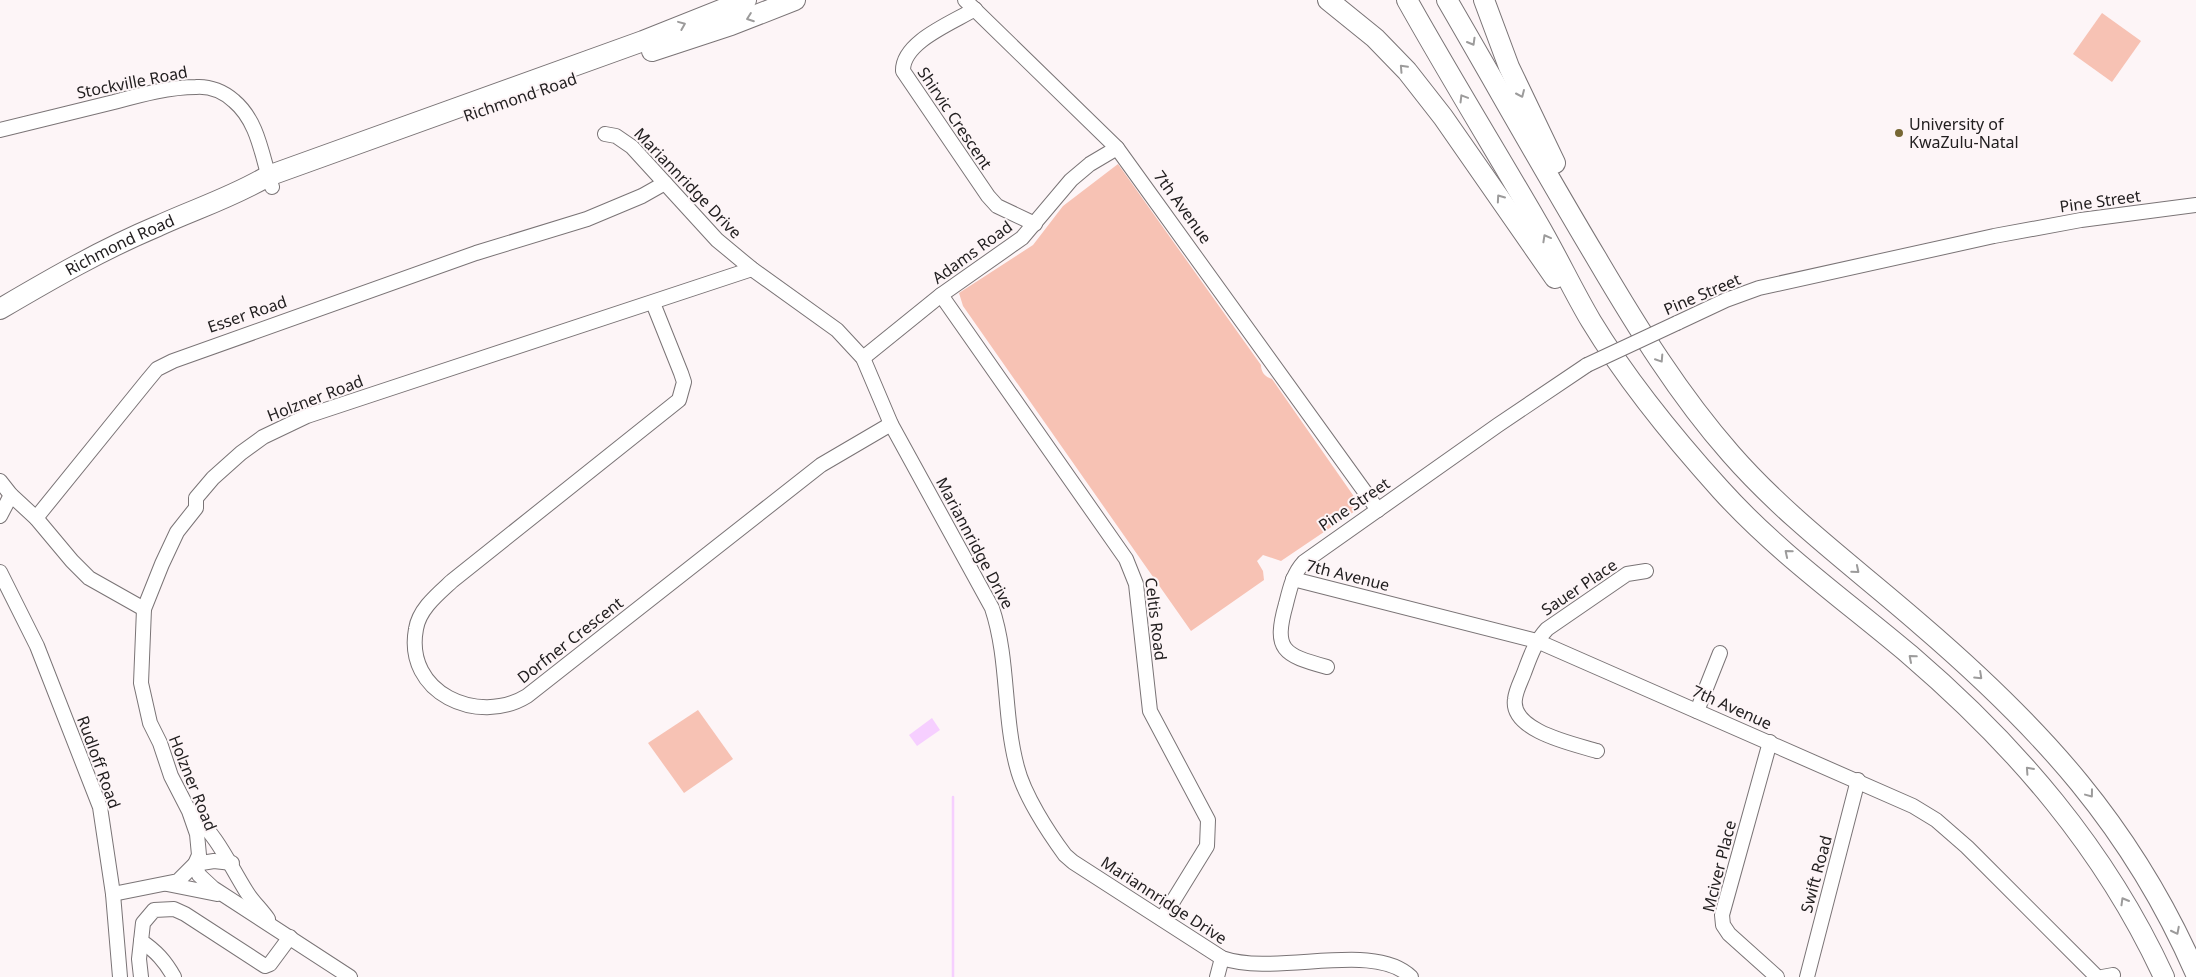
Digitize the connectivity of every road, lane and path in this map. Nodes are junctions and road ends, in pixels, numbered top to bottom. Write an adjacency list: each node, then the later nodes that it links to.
1 (746, 0): 11 (highway, Richmond Road, one-way to 1)
2 (795, 0): 11 (highway, Richmond Road, one-way to 11)
3 (1328, 0): 20 (highway, one-way to 3)
4 (1407, 0): 20 (highway, one-way to 4)
5 (1447, 0): 18 (highway, one-way to 18)
6 (1484, 0): 18 (highway, one-way to 18)
7 (970, 5): 10 (street, 7th Avenue); 14 (street, Shirvic Crescent)
8 (0, 130): 11 (street, Stockville Road)
9 (605, 134): 12 (street, Mariannridge Drive)
10 (1118, 148): 14 (street, Adams Road); 25 (street, 7th Avenue)
11 (270, 181): 19 (highway, Richmond Road)
12 (665, 183): 15 (street, Mariannridge Drive); 27 (street, Esser Road)
13 (2196, 205): 25 (street, Pine Street, bridge)
14 (1035, 224): 16 (street, Adams Road)
15 (752, 269): 17 (street, Holzner Road); 21 (street, Mariannridge Drive)
16 (941, 295): 21 (street, Adams Road); 47 (street, Celtis Road)
17 (653, 303): 22 (street, Dorfner Crescent); 33 (street, Holzner Road)
18 (1624, 304): 52 (highway, one-way to 52)
19 (0, 309)
20 (1591, 321): 62 (highway, one-way to 20)
21 (863, 358): 22 (street, Mariannridge Drive)
22 (891, 424): 47 (street, Mariannridge Drive)
23 (0, 481): 24 (street)
24 (11, 495): 26 (street); 27 (street)
25 (1378, 510): 28 (street, Pine Street)
26 (0, 516)
27 (36, 518): 33 (street)
28 (1311, 556): 31 (street, Pine Street); 32 (street)
29 (1646, 571): 34 (street, Sauer Place)
30 (0, 572): 45 (street, Rudloff Road)
31 (1293, 579): 32 (street, 7th Avenue); 36 (street)
32 (1316, 586): 34 (street, 7th Avenue)
33 (144, 609): 41 (street, Holzner Road)
34 (1536, 641): 37 (street, 7th Avenue); 39 (street)
35 (1720, 653): 37 (street)
36 (1327, 667)
37 (1697, 710): 38 (street, 7th Avenue)
38 (1770, 742): 40 (street, 7th Avenue); 59 (street, Mciver Place)
39 (1597, 752)
40 (1858, 780): 60 (street, Swift Road); 61 (street, 7th Avenue)
41 (189, 811): 42 (street); 43 (street, Holzner Road)
42 (232, 863): 43 (street); 48 (street)
43 (195, 864): 44 (street); 46 (street)
44 (166, 884): 45 (street); 46 (street)
45 (113, 894): 53 (street, Rudloff Road)
46 (230, 899): 48 (street)
47 (1162, 920): 51 (street, Mariannridge Drive)
48 (274, 928): 49 (street)
49 (290, 937): 50 (street); 56 (street)
50 (141, 941): 54 (street); 55 (street)
51 (1222, 958): 57 (street); 58 (street, Mariannridge Drive)
52 (2196, 974)
53 (120, 977)
54 (141, 977)
55 (174, 977)
56 (350, 977)
57 (1217, 977)
58 (1411, 977)
59 (1777, 977)
60 (1807, 977)
61 (2097, 977)
62 (2164, 977)

